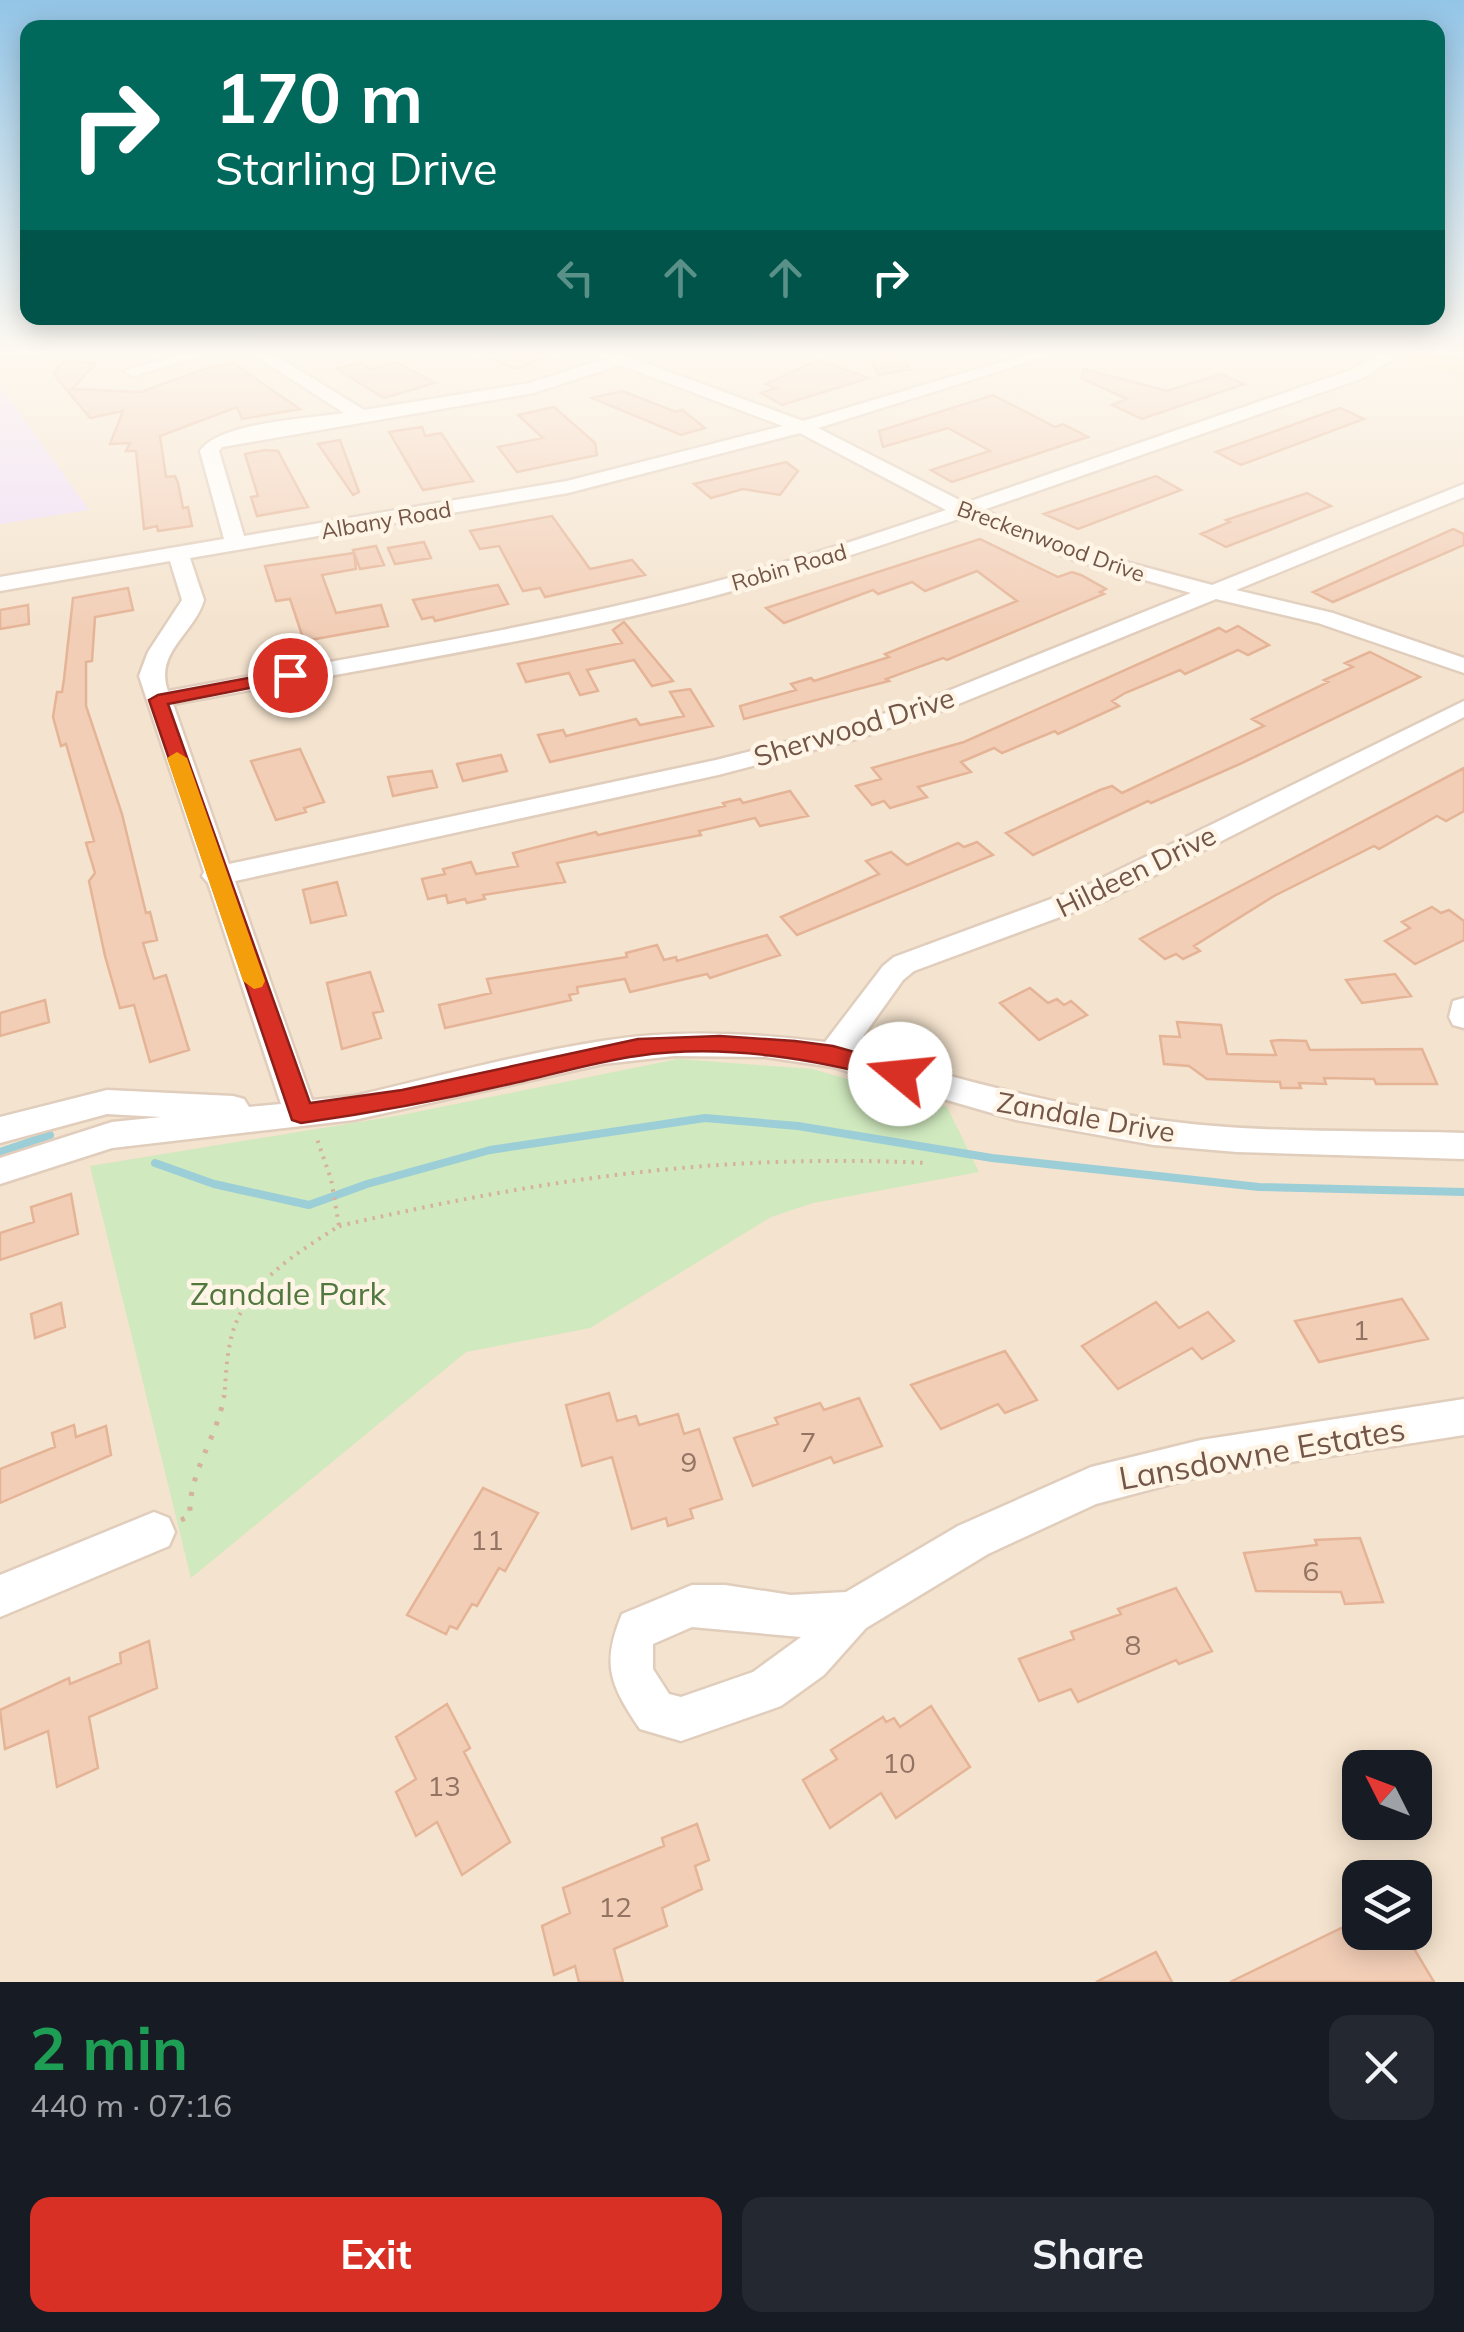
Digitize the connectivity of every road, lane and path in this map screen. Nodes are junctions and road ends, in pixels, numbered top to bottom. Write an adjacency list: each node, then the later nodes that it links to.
1 (216, 443): 7 (street)
2 (741, 443): 7 (street, Albany Road)
3 (830, 443): 6 (street, Breckenwood Drive)
4 (1156, 443): 6 (street, Robin Road)
5 (1464, 490): 10 (street, Sherwood Drive)
6 (963, 510): 10 (street, Breckenwood Drive); 12 (street, Robin Road)
7 (236, 545): 8 (street, Albany Road)
8 (178, 554): 9 (street, Albany Road); 12 (street)
9 (0, 584)
10 (1214, 591): 11 (street, Breckenwood Drive); 14 (street, Sherwood Drive)
11 (1464, 666)
12 (158, 700): 14 (street)
13 (1464, 708): 17 (street, Hildeen Drive)
14 (216, 876): 18 (street)
15 (1464, 1010): 16 (street)
16 (1464, 1018)
17 (833, 1055): 18 (street, Zandale Drive); 20 (street, Zandale Drive)
18 (308, 1124): 19 (street, Zandale Drive); 22 (street, Zandale Drive); 23 (path)
19 (0, 1130)
20 (1464, 1146)
21 (928, 1163): 23 (path)
22 (0, 1171)
23 (339, 1226): 25 (path)
24 (1464, 1417): 27 (street, Lansdowne Estates)
25 (154, 1532): 26 (street)
26 (0, 1596)
27 (851, 1614)

